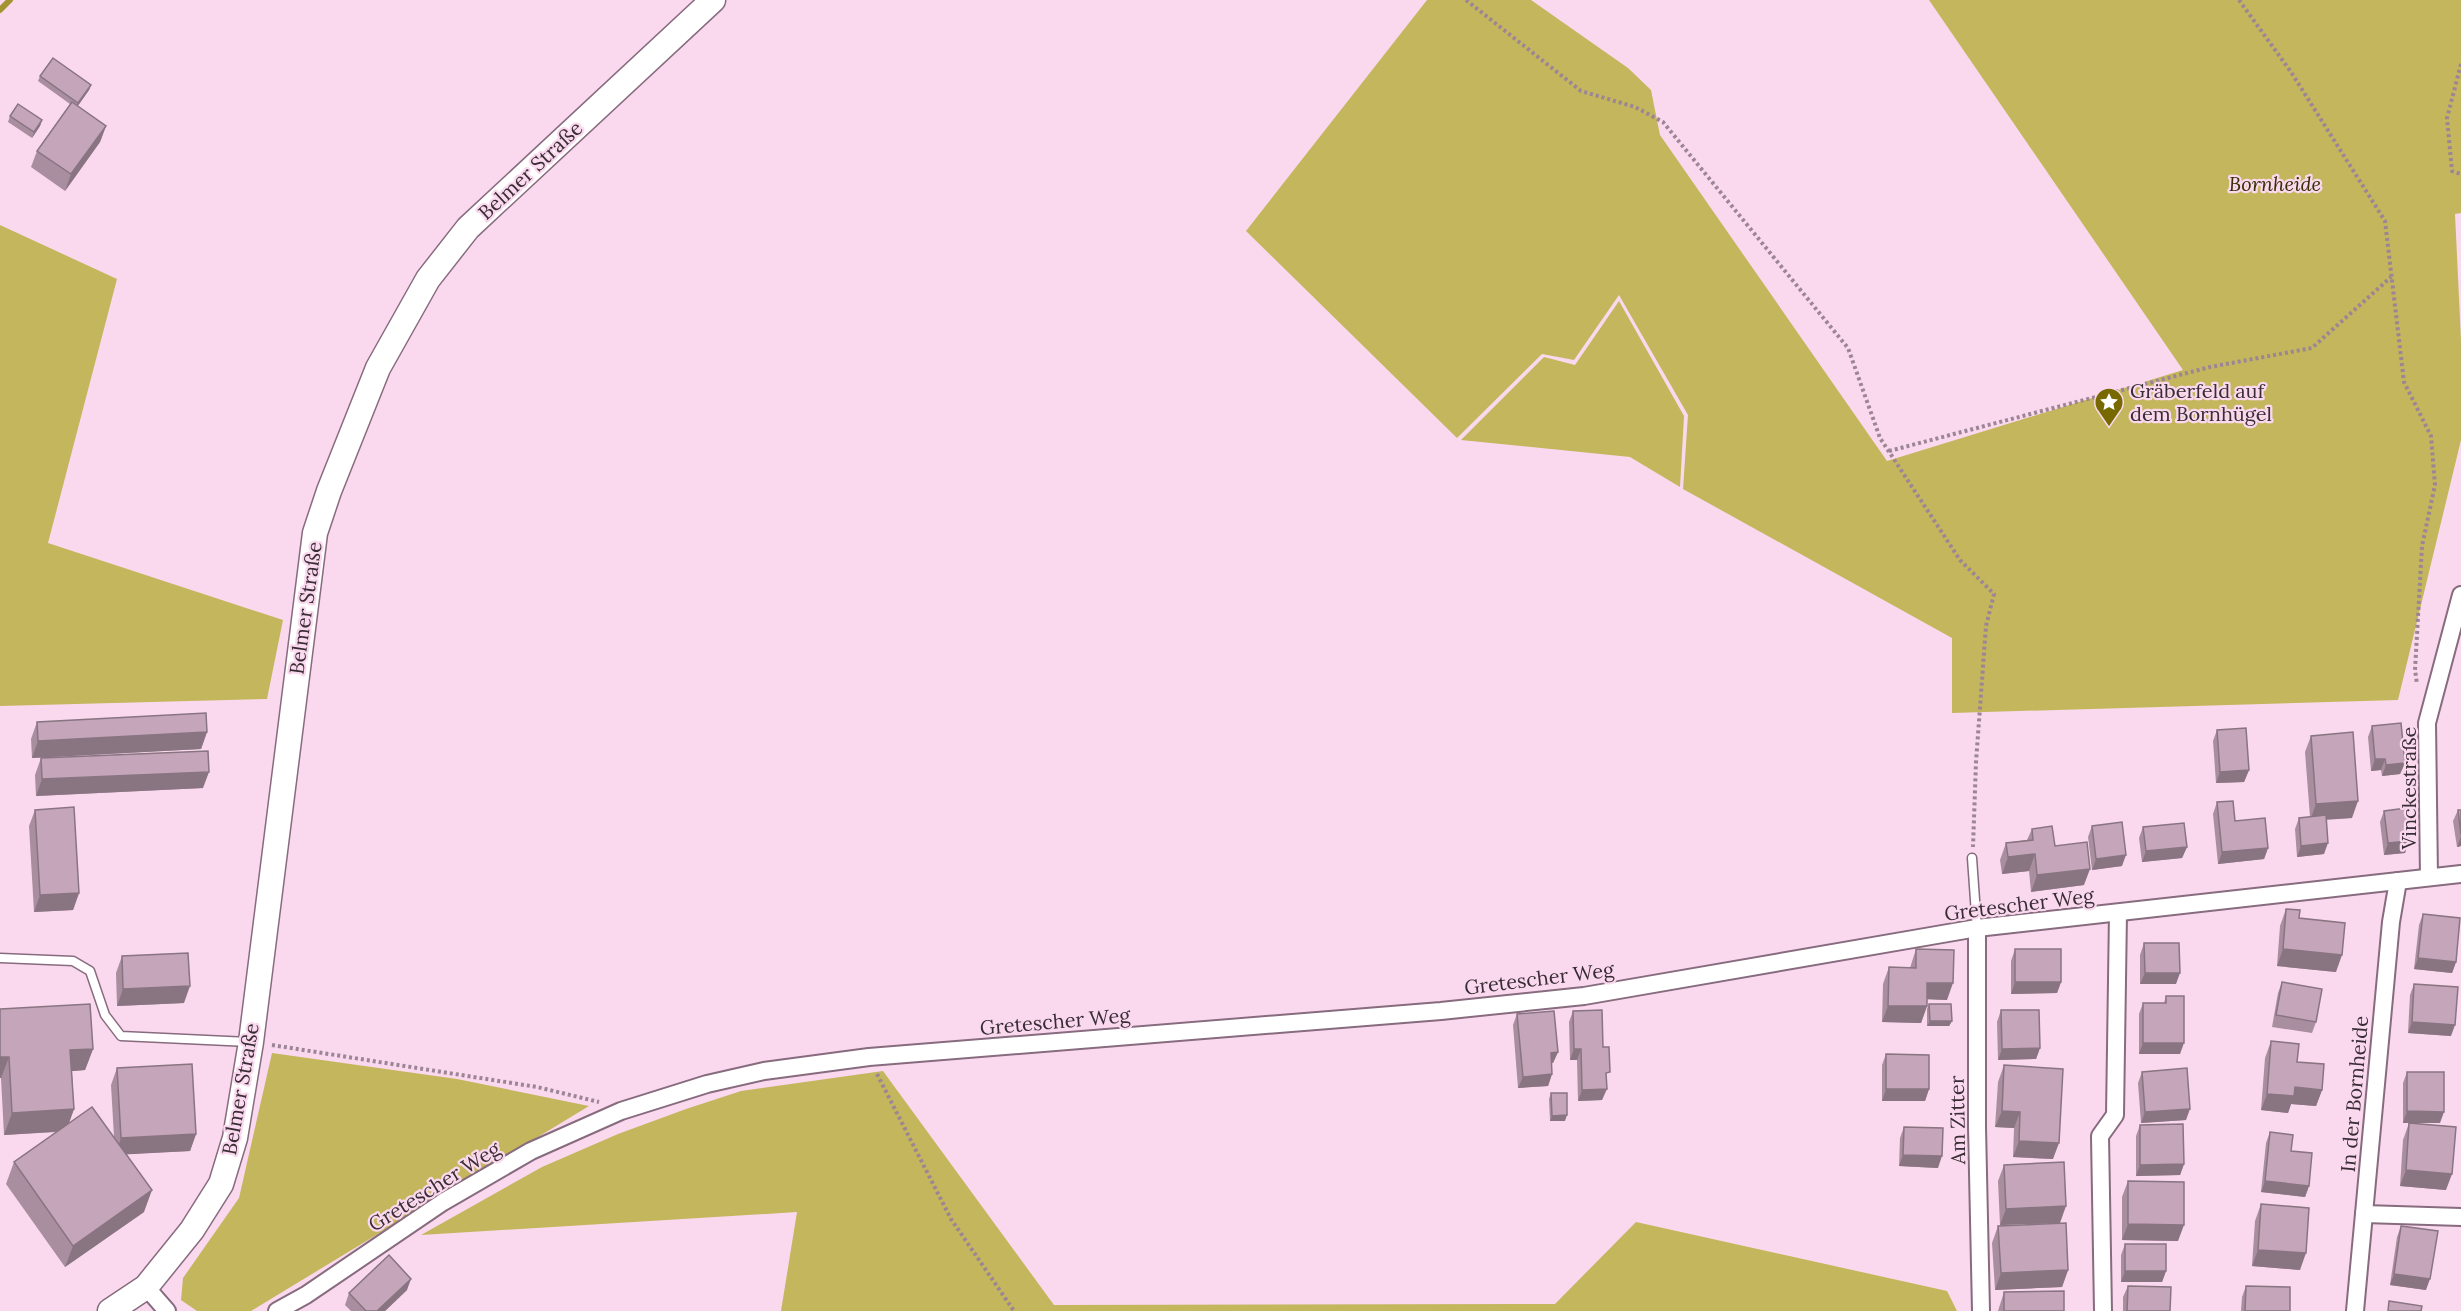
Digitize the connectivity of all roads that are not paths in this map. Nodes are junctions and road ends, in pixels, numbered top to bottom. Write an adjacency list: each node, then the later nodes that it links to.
1 (713, 0): 10 (street, Belmer Straße)
2 (2461, 596): 5 (street, Vinckestraße)
3 (1972, 858): 8 (lane)
4 (2461, 874): 5 (street, Gretescher Weg)
5 (2430, 877): 6 (street, Gretescher Weg)
6 (2398, 881): 7 (street, Gretescher Weg); 11 (street, In der Bornheide)
7 (2118, 913): 8 (street, Gretescher Weg); 18 (street)
8 (1977, 928): 16 (street, Gretescher Weg); 17 (street, Am Zitter)
9 (0, 958): 10 (lane)
10 (251, 1042): 13 (street, Belmer Straße)
11 (2364, 1214): 12 (street); 19 (street, In der Bornheide)
12 (2461, 1217)
13 (146, 1287): 14 (street, Belmer Straße); 15 (street)
14 (110, 1311)
15 (167, 1311)
16 (277, 1311)
17 (1981, 1311)
18 (2103, 1311)
19 (2355, 1311)

